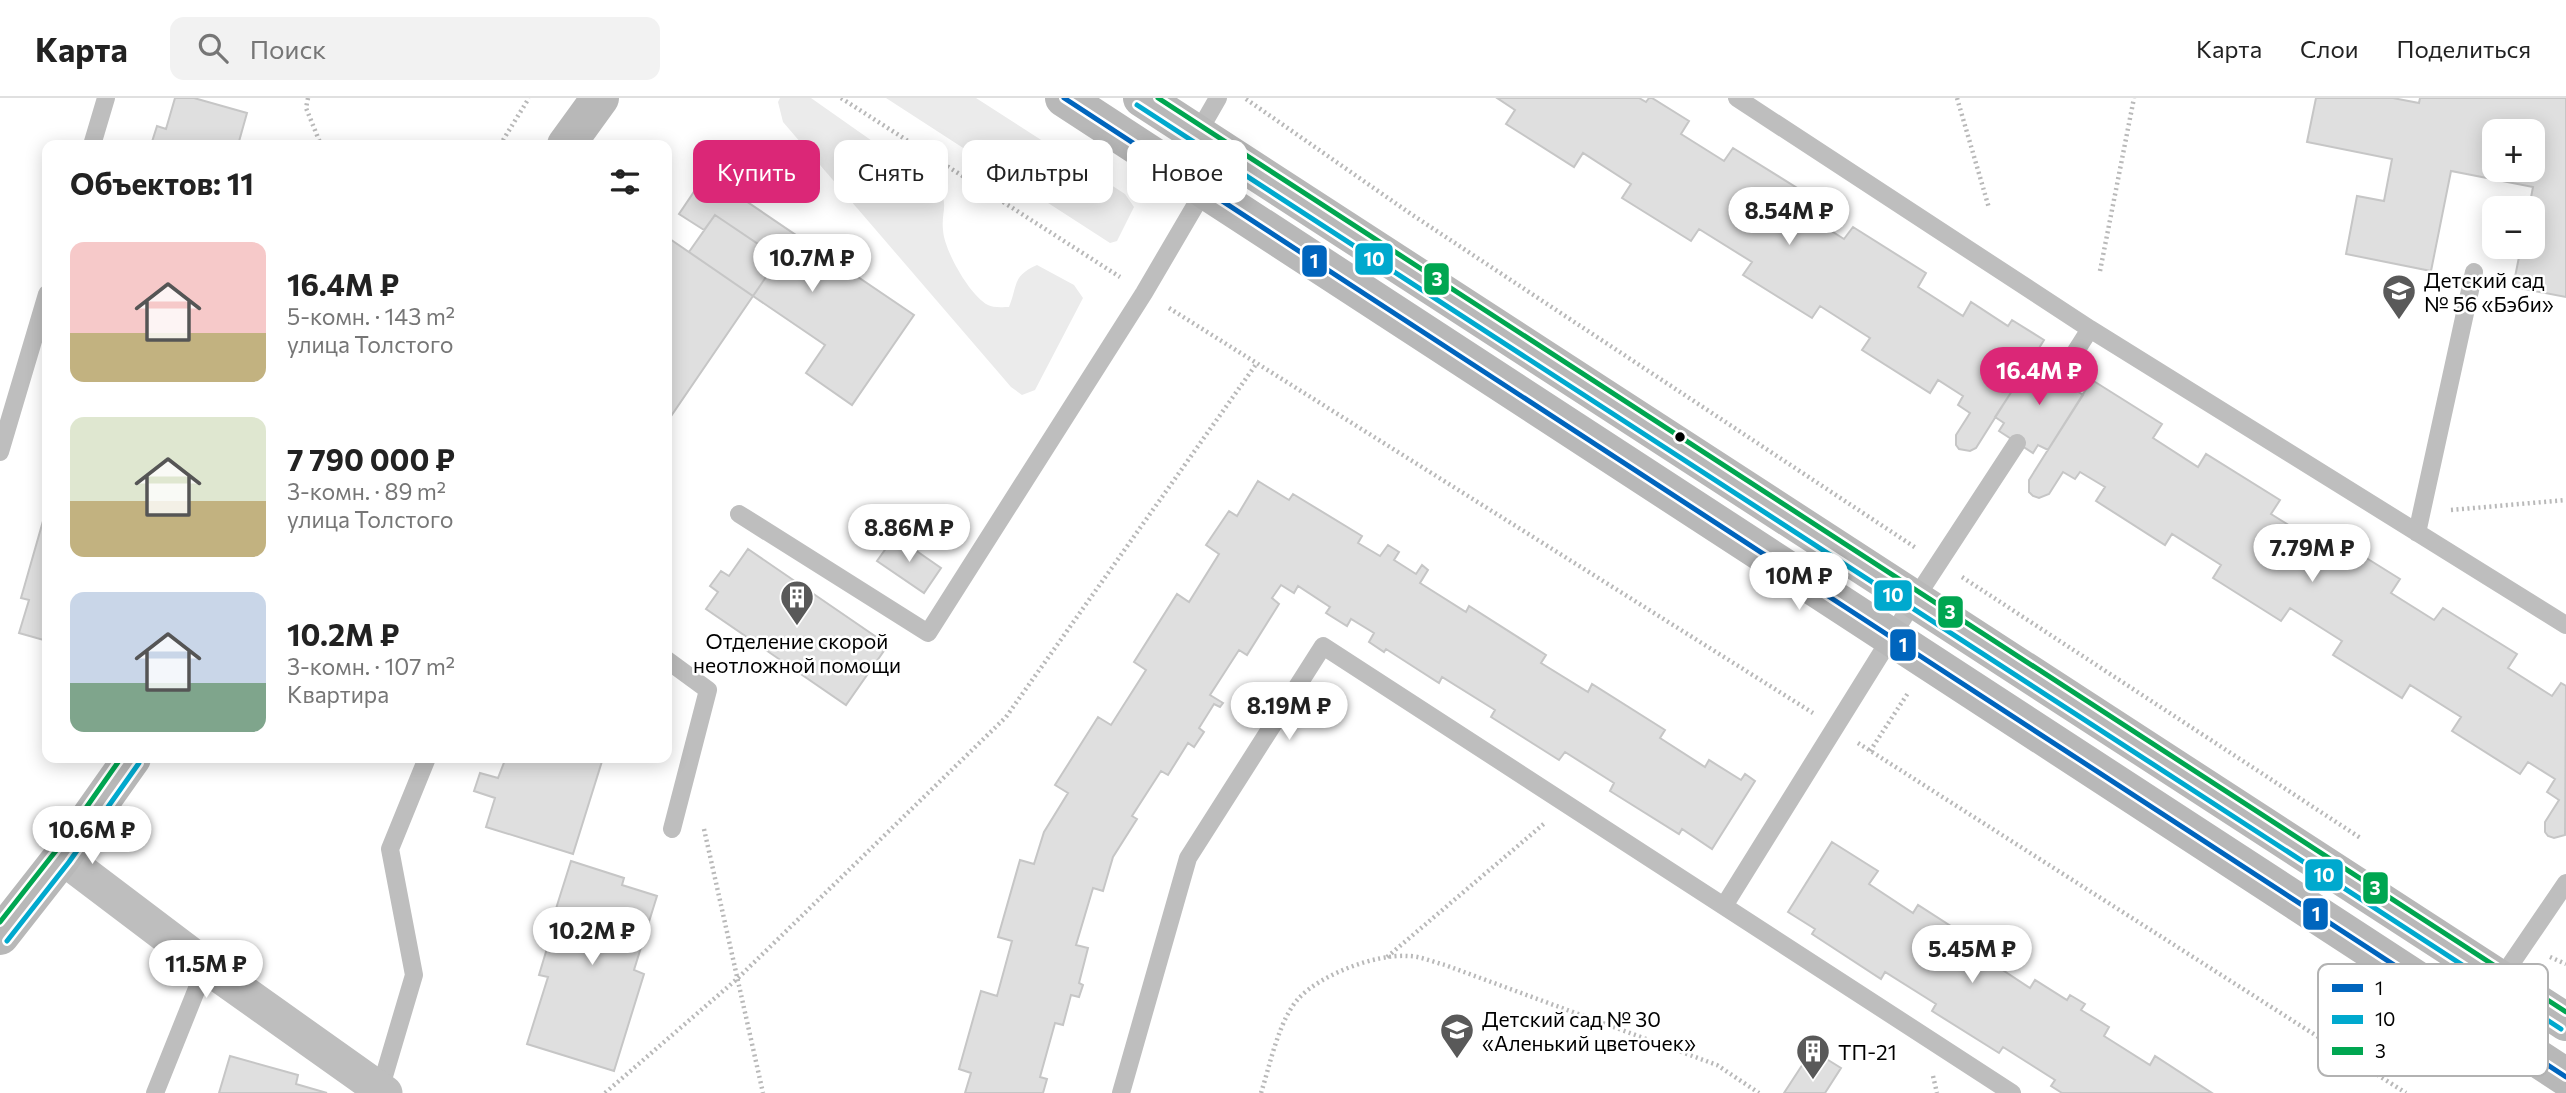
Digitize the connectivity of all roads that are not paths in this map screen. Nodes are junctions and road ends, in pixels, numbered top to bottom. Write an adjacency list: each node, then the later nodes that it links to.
1 (106, 98): 7 (lane)
2 (600, 98): 8 (street)
3 (1063, 98): 9 (street)
4 (1142, 98): 10 (street)
5 (1217, 98): 11 (lane)
6 (1737, 98): 17 (lane)
7 (93, 140)
8 (570, 140)
9 (1127, 140)
10 (1207, 140)
11 (1212, 140)
12 (1247, 166): 23 (street)
13 (1181, 203): 21 (lane)
14 (1224, 203): 25 (street)
15 (2474, 272): 22 (lane)
16 (42, 311): 20 (lane)
17 (2090, 329): 18 (lane); 22 (lane)
18 (2062, 373)
19 (2017, 443): 23 (lane)
20 (0, 452)
21 (739, 514)
22 (2417, 533): 24 (lane)
23 (1915, 599): 25 (lane); 35 (street)
24 (2566, 625)
25 (1891, 637): 32 (lane); 34 (street)
26 (672, 664): 29 (lane)
27 (128, 763): 30 (street)
28 (425, 763): 42 (lane)
29 (672, 829)
30 (62, 856): 33 (street); 37 (street)
31 (2566, 883): 36 (lane)
32 (1724, 906): 44 (lane); 45 (lane)
33 (0, 936)
34 (2391, 964)
35 (2477, 964)
36 (2511, 964)
37 (206, 966): 42 (street); 43 (lane)
38 (2548, 1010): 39 (street)
39 (2566, 1022)
40 (2548, 1065): 41 (street)
41 (2566, 1077)
42 (382, 1092)
43 (155, 1093)
44 (1121, 1093)
45 (2012, 1093)

